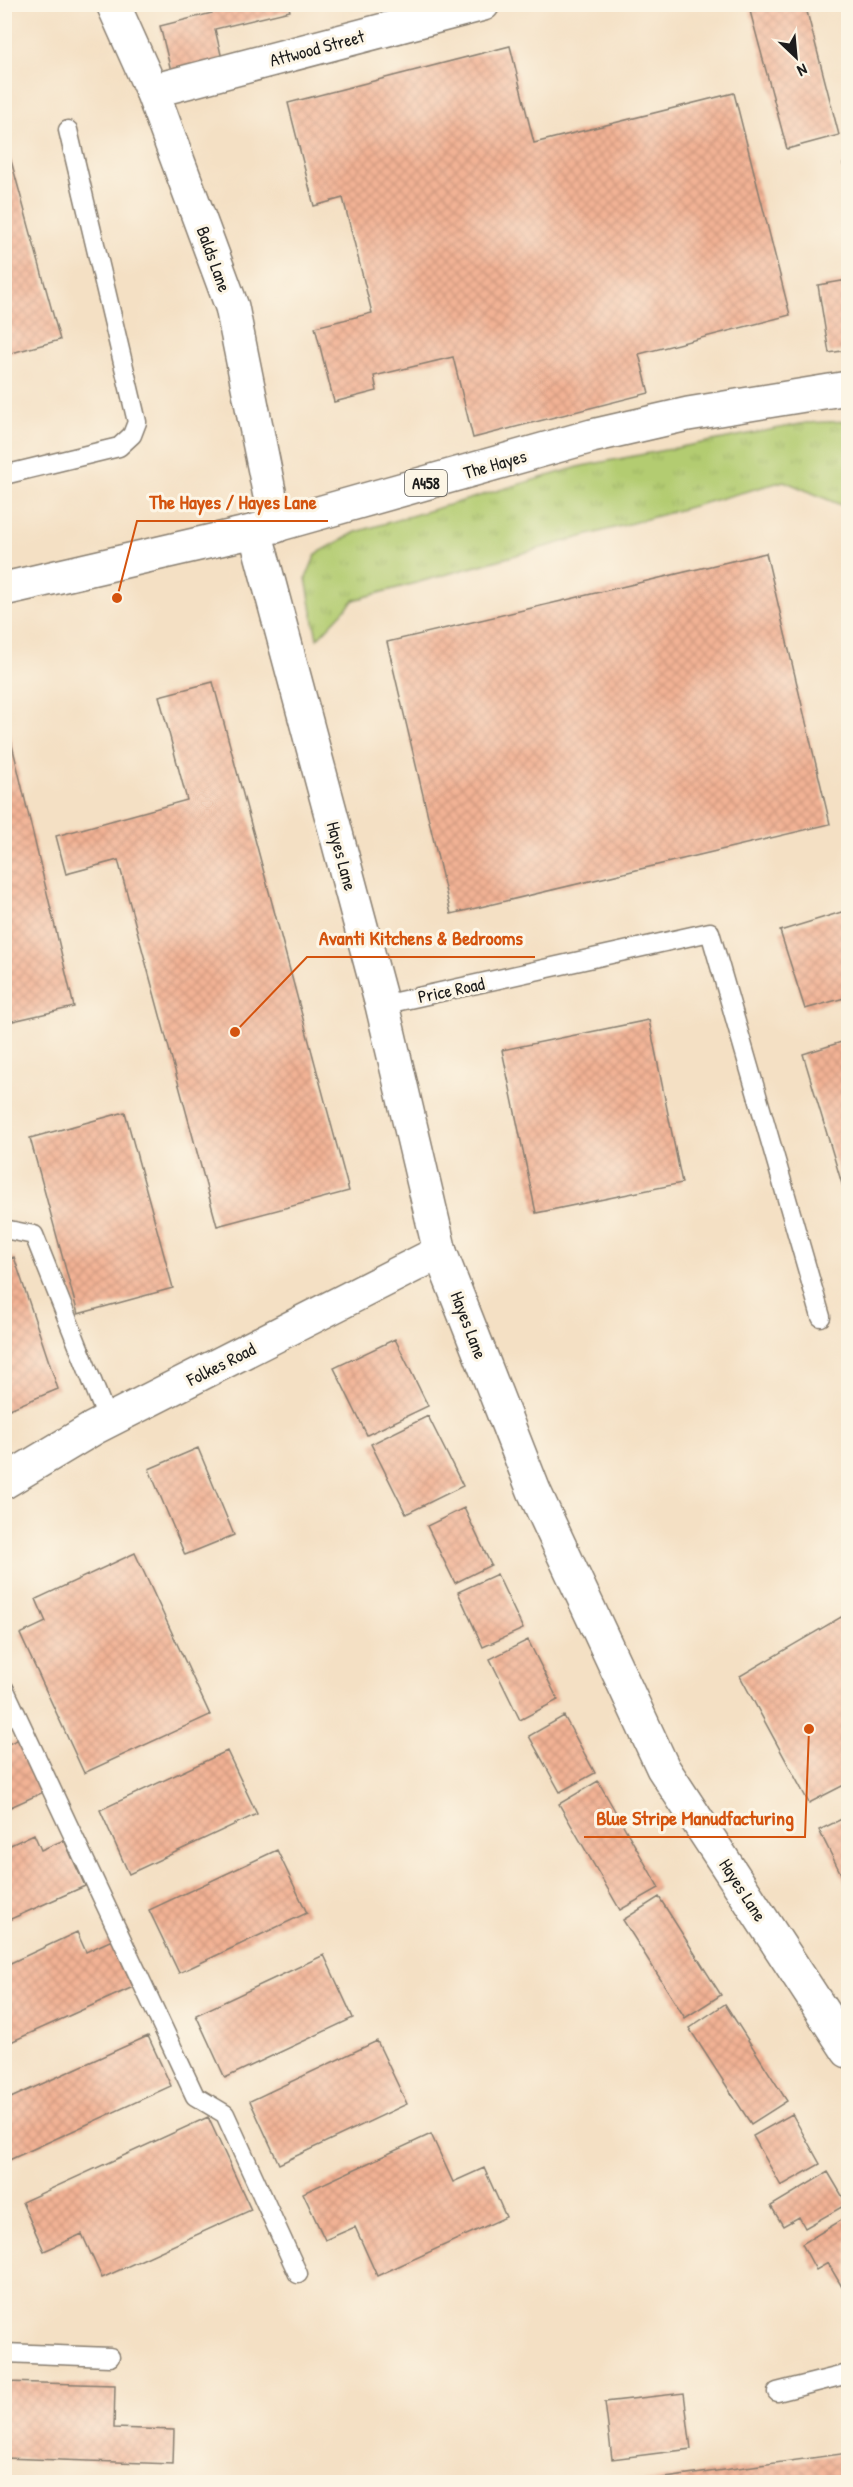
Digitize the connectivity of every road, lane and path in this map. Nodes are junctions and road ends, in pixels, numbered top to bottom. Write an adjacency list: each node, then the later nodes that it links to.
1 (113, 4): 3 (main road, Balds Lane)
2 (477, 5): 3 (main road, Attwood Street)
3 (152, 91): 7 (main road, Balds Lane)
4 (68, 130): 6 (lane)
5 (849, 388): 7 (main road, The Hayes / A458)
6 (4, 475)
7 (266, 529): 8 (main road, The Hayes / A458); 9 (main road, Hayes Lane)
8 (4, 589)
9 (382, 1005): 11 (main road, Hayes Lane); 12 (lane, Price Road)
10 (4, 1228): 13 (lane)
11 (440, 1252): 13 (main road, Folkes Road); 16 (main road, Hayes Lane)
12 (821, 1317)
13 (108, 1421): 14 (main road, Folkes Road)
14 (4, 1482)
15 (4, 1688): 17 (lane)
16 (849, 2051)
17 (298, 2274)
18 (4, 2353): 19 (lane)
19 (110, 2357)
20 (849, 2374): 21 (lane)
21 (777, 2392)

